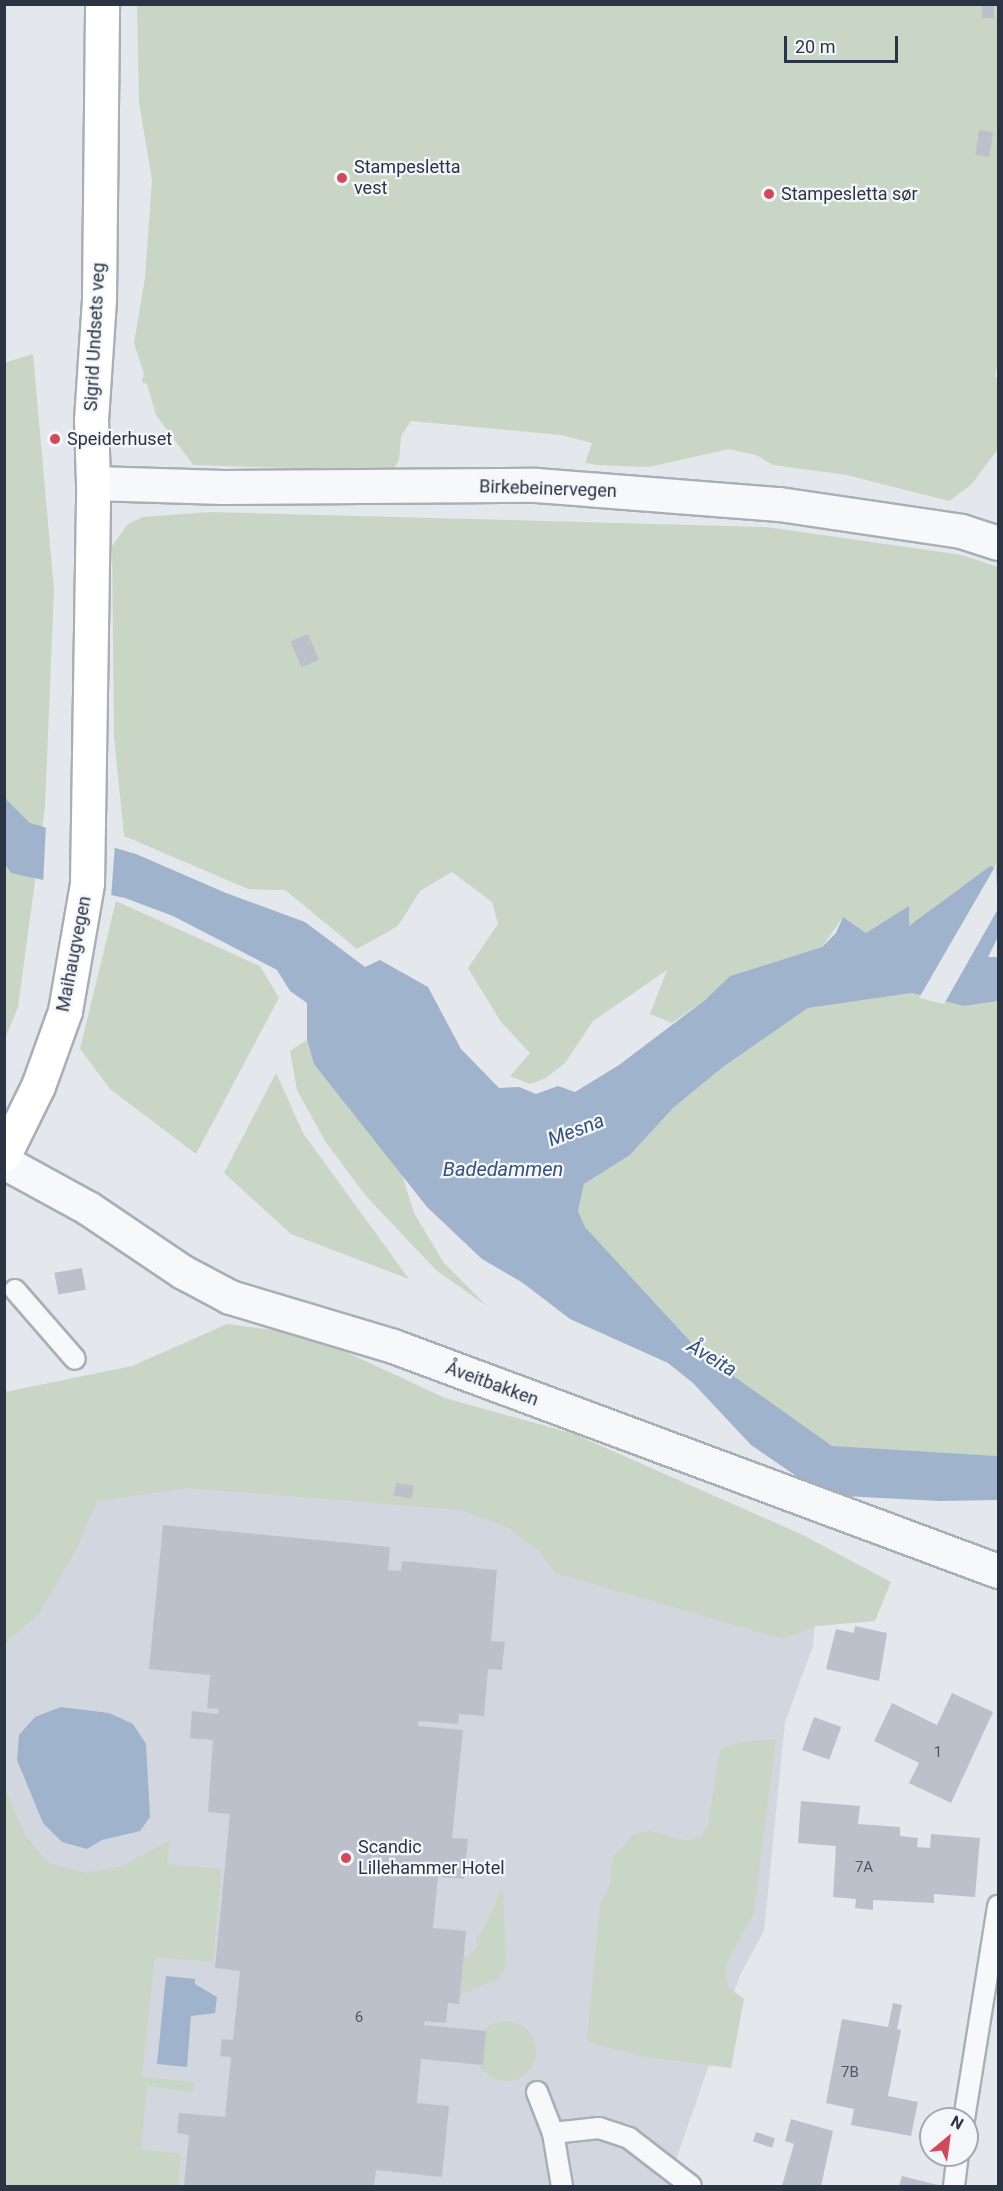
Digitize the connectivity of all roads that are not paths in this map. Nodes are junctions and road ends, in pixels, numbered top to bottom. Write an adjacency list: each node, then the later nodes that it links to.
1 (102, 4): 2 (street, Sigrid Undsets veg)
2 (93, 483): 3 (street, Birkebeinervegen); 4 (street, Sigrid Undsets veg)
3 (999, 543)
4 (88, 741): 5 (street, Maihaugvegen)
5 (4, 1155)
6 (4, 1162): 9 (street, Åveitbakken)
7 (15, 1290): 8 (lane)
8 (75, 1359)
9 (999, 1571)
10 (999, 1906): 12 (lane)
11 (537, 2092): 13 (lane)
12 (966, 2107)
13 (553, 2133): 15 (lane); 16 (lane)
14 (956, 2167): 17 (lane)
15 (562, 2187)
16 (691, 2187)
17 (954, 2187)

